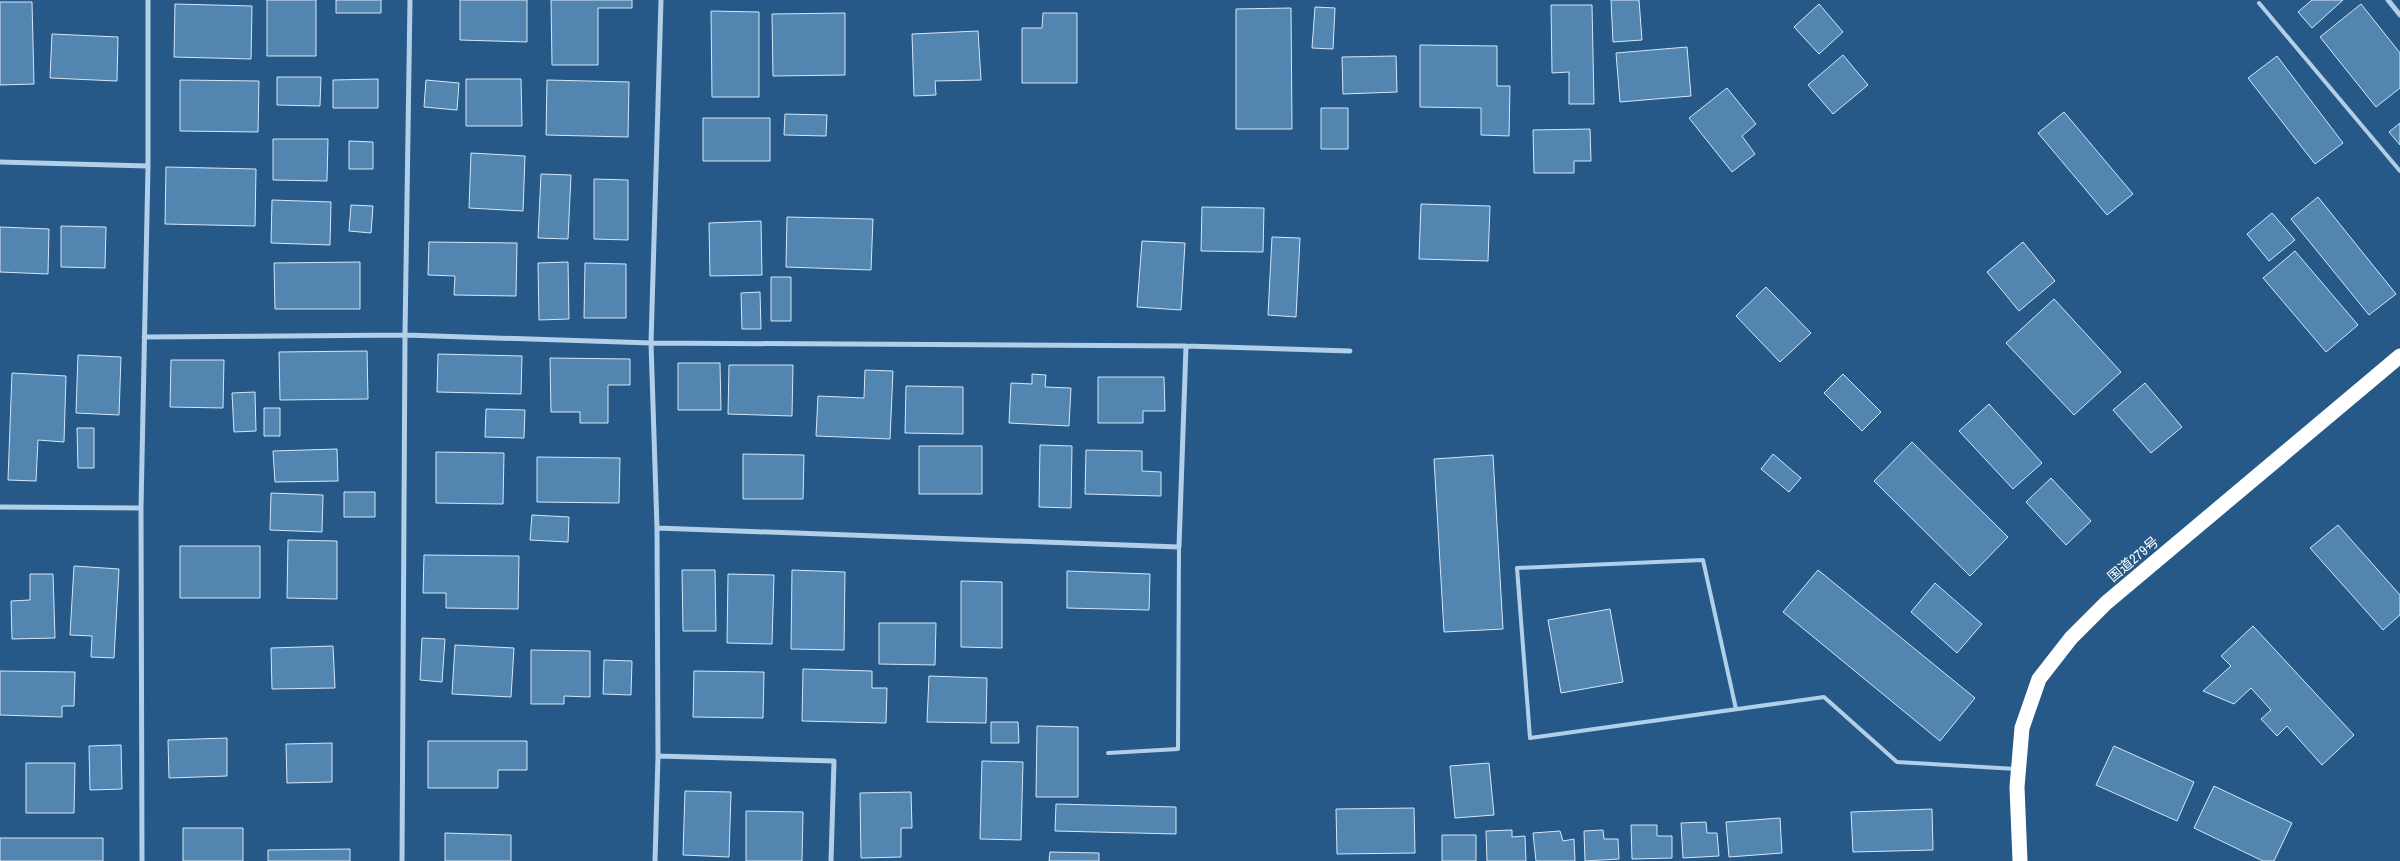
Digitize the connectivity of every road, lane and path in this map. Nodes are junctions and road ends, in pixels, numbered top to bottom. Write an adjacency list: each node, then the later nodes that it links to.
1 (148, 0): 8 (street)
2 (410, 0): 10 (street)
3 (661, 0): 12 (street)
4 (2388, 0): 6 (street)
5 (2259, 3): 9 (lane)
6 (2400, 15)
7 (0, 162): 8 (street)
8 (148, 166): 11 (street)
9 (2400, 171)
10 (405, 335): 11 (street); 12 (street); 25 (street)
11 (144, 337): 17 (street)
12 (651, 343): 13 (street); 18 (street)
13 (1186, 346): 14 (street); 19 (street)
14 (1350, 351)
15 (2400, 356): 23 (highway, 国道279号)
16 (0, 506): 17 (street)
17 (141, 508): 24 (street)
18 (657, 528): 19 (street); 22 (street)
19 (1179, 547): 21 (lane)
20 (1736, 709): 20 (lane); 23 (lane)
21 (1108, 753)
22 (658, 756): 26 (street); 27 (street)
23 (2018, 769): 28 (highway, 国道279号)
24 (142, 861)
25 (402, 861)
26 (655, 861)
27 (831, 861)
28 (2020, 861)

